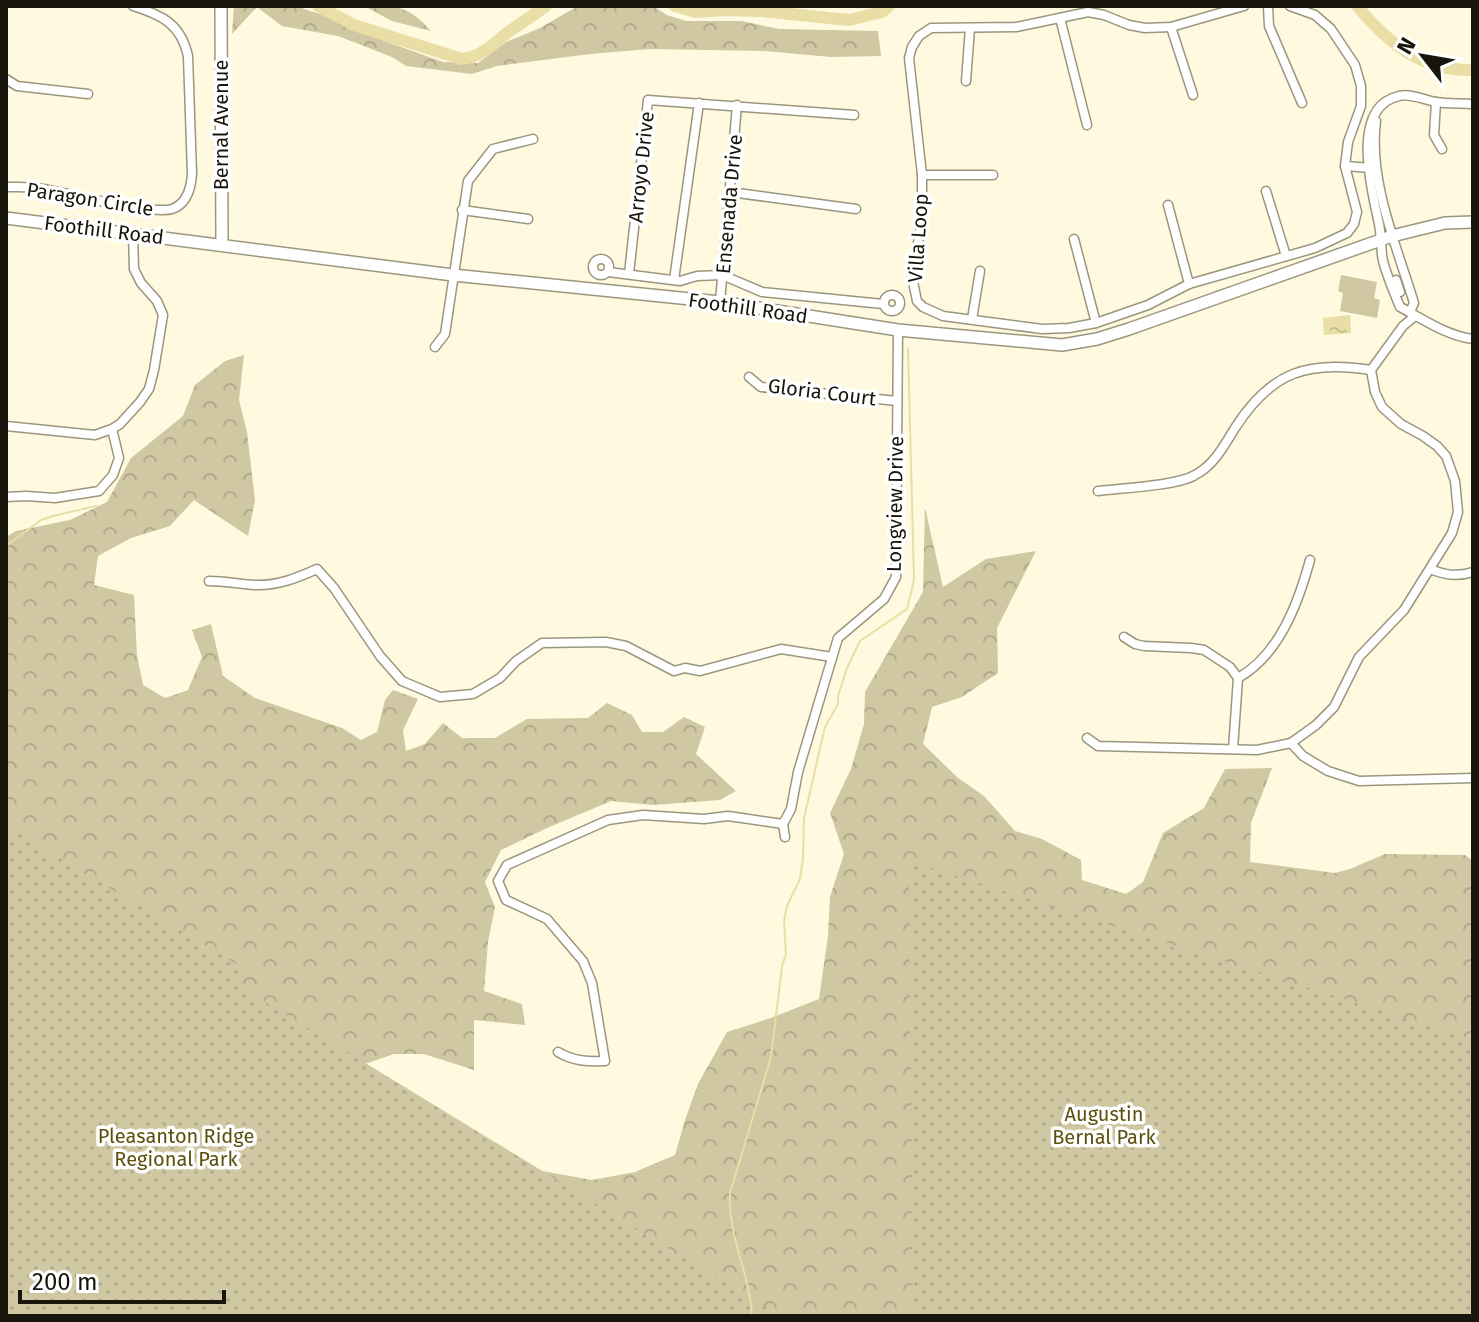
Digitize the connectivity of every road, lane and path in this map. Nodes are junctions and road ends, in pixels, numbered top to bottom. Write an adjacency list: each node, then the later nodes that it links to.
1 (133, 6): 26 (street, Paragon Circle)
2 (221, 6): 38 (main road, Bernal Avenue)
3 (1244, 6): 7 (street, Villa Loop)
4 (1268, 6): 15 (street)
5 (1290, 6): 22 (street, Villa Loop)
6 (1060, 18): 7 (street, Villa Loop); 8 (street, Villa Loop); 19 (street)
7 (1171, 27): 12 (street)
8 (970, 28): 10 (street); 24 (street, Villa Loop)
9 (6, 79): 11 (street)
10 (966, 81)
11 (88, 94)
12 (1193, 95)
13 (1436, 102): 16 (street); 21 (street); 23 (street)
14 (699, 103): 17 (street, Arroyo Drive); 42 (street, Arroyo Drive); 45 (street)
15 (1302, 103)
16 (1473, 104)
17 (737, 105): 18 (street, Arroyo Drive); 28 (street, Ensenada Drive)
18 (854, 115)
19 (1087, 125)
20 (533, 139): 31 (street)
21 (1442, 149)
22 (1345, 166): 23 (street); 39 (street, Villa Loop)
23 (1372, 168): 36 (street)
24 (922, 175): 25 (street); 51 (street, Villa Loop)
25 (993, 175)
26 (6, 187)
27 (1266, 191): 39 (street)
28 (730, 192): 30 (street); 44 (street, Ensenada Drive)
29 (1168, 205): 47 (street)
30 (856, 209)
31 (462, 210): 33 (street); 43 (street)
32 (6, 218): 35 (main road, Foothill Road)
33 (528, 219)
34 (1473, 222): 36 (main road, Foothill Road)
35 (133, 233): 38 (main road, Foothill Road); 60 (street)
36 (1387, 238): 46 (street); 46 (street); 53 (main road, Foothill Road)
37 (1074, 239): 52 (street)
38 (222, 245): 43 (main road, Foothill Road)
39 (1286, 256): 47 (street, Villa Loop)
40 (980, 271): 51 (street)
41 (608, 272): 42 (street)
42 (629, 274): 45 (street)
43 (453, 275): 48 (main road, Foothill Road); 55 (street)
44 (722, 275): 45 (street); 48 (street, Ensenada Drive); 49 (street)
45 (674, 280)
46 (1397, 280): 50 (street); 50 (street); 50 (street)
47 (1189, 284): 52 (street, Villa Loop)
48 (720, 302): 53 (main road, Foothill Road)
49 (883, 304)
50 (1412, 314): 54 (street); 56 (street)
51 (972, 319): 52 (street, Villa Loop)
52 (1096, 323)
53 (898, 330): 58 (street, Longview Drive)
54 (1473, 339)
55 (435, 347)
56 (1371, 370): 61 (street); 64 (street)
57 (749, 377): 58 (street, Gloria Court)
58 (897, 401): 68 (street, Longview Drive)
59 (6, 426): 60 (street)
60 (112, 429): 62 (street)
61 (1098, 491)
62 (6, 497)
63 (1310, 560): 69 (street)
64 (1430, 569): 65 (street); 71 (street)
65 (1473, 572)
66 (209, 581): 68 (street)
67 (1124, 637): 69 (street)
68 (832, 657): 74 (street, Longview Drive)
69 (1238, 678): 72 (street)
70 (1087, 738): 72 (street)
71 (1291, 743): 72 (street); 73 (street)
72 (1233, 749)
73 (1473, 778)
74 (783, 824): 75 (street, Longview Drive); 76 (street)
75 (785, 837)
76 (558, 1052)

